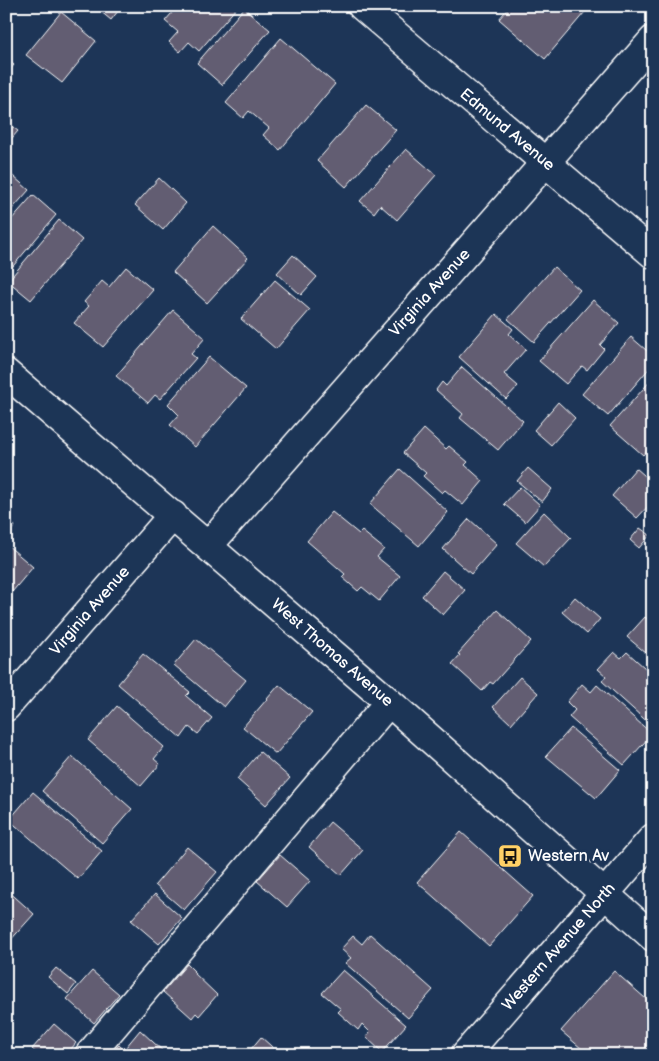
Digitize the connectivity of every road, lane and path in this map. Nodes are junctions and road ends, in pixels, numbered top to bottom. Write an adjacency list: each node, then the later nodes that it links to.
1 (362, 6): 3 (street, Edmund Avenue)
2 (653, 40): 3 (street, Virginia Avenue)
3 (546, 163): 4 (street, Edmund Avenue); 7 (street, Virginia Avenue)
4 (653, 254)
5 (6, 374): 6 (street, West Thomas Avenue)
6 (173, 515): 7 (street, West Thomas Avenue); 9 (street, Virginia Avenue)
7 (208, 546): 8 (street, West Thomas Avenue)
8 (389, 702): 11 (street, West Thomas Avenue); 13 (street)
9 (6, 707)
10 (653, 838): 11 (street, Western Avenue North)
11 (604, 894): 12 (street, West Thomas Avenue); 14 (street, Western Avenue North)
12 (653, 937)
13 (89, 1055)
14 (465, 1055)

